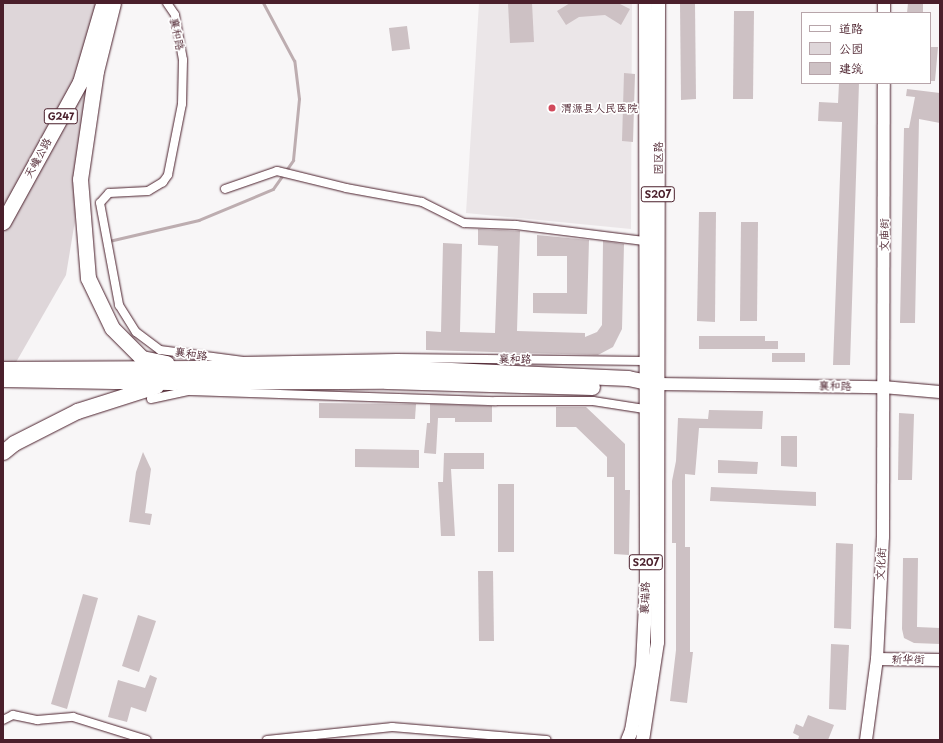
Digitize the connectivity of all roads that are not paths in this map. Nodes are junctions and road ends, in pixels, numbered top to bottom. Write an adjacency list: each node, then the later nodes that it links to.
1 (103, 3): 8 (highway, 天巉公路 / G247)
2 (113, 3): 12 (highway)
3 (167, 3): 10 (street, 襄和路)
4 (645, 3): 9 (main road, 园区路 / S207)
5 (658, 3): 15 (main road, 园区路 / S207)
6 (884, 84): 16 (main road, 文庙街)
7 (225, 189): 9 (street)
8 (3, 222)
9 (644, 241): 10 (main road, 园区路 / S207)
10 (644, 361): 15 (main road, 园区路 / S207)
11 (3, 369): 12 (highway)
12 (194, 369): 15 (highway)
13 (3, 379): 14 (highway)
14 (169, 382): 15 (highway); 20 (highway)
15 (650, 383): 16 (main road, 襄和路); 19 (main road, 襄瑞路 / S207); 28 (main road, 襄瑞路 / S207)
16 (883, 387): 17 (main road, 襄和路); 21 (main road, 文化街)
17 (940, 392)
18 (151, 399): 19 (street)
19 (644, 409): 27 (main road, 襄瑞路 / S207)
20 (3, 452)
21 (877, 659): 22 (main road, 新华街); 29 (main road, 文化街)
22 (940, 660)
23 (3, 720): 24 (street)
24 (147, 740)
25 (267, 740): 26 (street)
26 (546, 740)
27 (627, 740)
28 (642, 740)
29 (866, 740)

